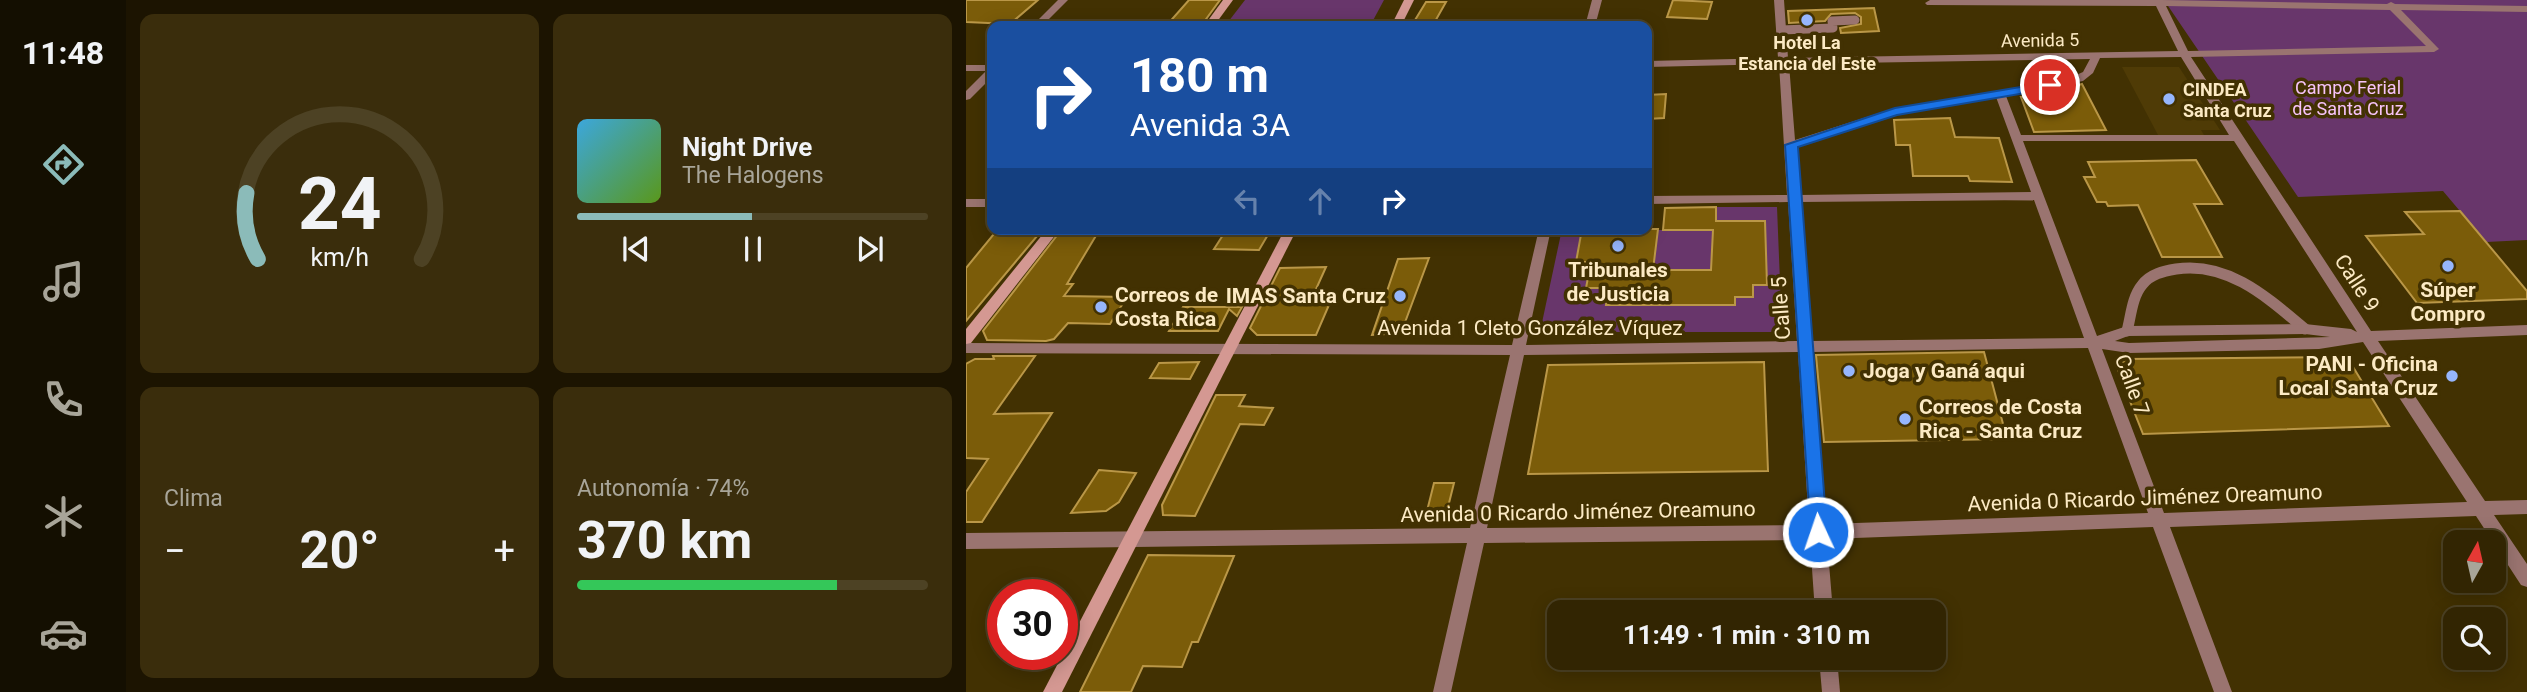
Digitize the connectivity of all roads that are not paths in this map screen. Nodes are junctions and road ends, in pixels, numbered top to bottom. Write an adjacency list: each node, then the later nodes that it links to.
1 (1063, 0): 11 (street)
2 (1228, 0): 12 (street)
3 (1409, 0): 13 (street)
4 (1597, 0): 14 (street)
5 (1779, 0): 15 (street, Calle 5)
6 (2159, 2): 7 (street); 8 (street); 16 (street, Calle 9)
7 (1930, 3)
8 (2389, 4): 9 (street); 16 (street, Avenida 5)
9 (2527, 9)
10 (1856, 20): 15 (lane)
11 (1042, 21)
12 (1213, 21)
13 (1398, 21)
14 (1592, 21)
15 (1781, 30): 18 (street, Calle 5)
16 (2185, 55): 17 (street, Avenida 5); 26 (street, Calle 9)
17 (2096, 56): 18 (street, Avenida 5); 23 (street)
18 (1784, 63): 19 (street, Avenida 5); 27 (street, Calle 5)
19 (1652, 64)
20 (966, 68): 21 (street)
21 (987, 70)
22 (987, 75): 24 (street)
23 (2000, 94): 25 (street, Calle 7); 27 (street)
24 (966, 97)
25 (2018, 138): 26 (street); 28 (street, Calle 7)
26 (2237, 138): 39 (street, Calle 9)
27 (1791, 145): 30 (street, Calle 5)
28 (2039, 197): 30 (street); 41 (street, Calle 7)
29 (1652, 200): 30 (street)
30 (1796, 200): 44 (street, Calle 5)
31 (966, 203): 32 (street)
32 (987, 203)
33 (1049, 235): 40 (street)
34 (1288, 235): 42 (street)
35 (1544, 235): 45 (street)
36 (2305, 329): 38 (street, Avenida 1 Cleto González Víquez); 38 (lane); 39 (street, Avenida 1 Cleto González Víquez)
37 (2527, 330): 39 (street, Avenida 1 Cleto González Víquez)
38 (2127, 331): 41 (street, Avenida 1 Cleto González Víquez)
39 (2366, 336): 41 (street, Avenida 1 Cleto González Víquez); 46 (street, Calle 9)
40 (966, 339)
41 (2094, 343): 44 (street, Avenida 1 Cleto González Víquez); 48 (street, Calle 7)
42 (1230, 347): 43 (street, Avenida 1 Cleto González Víquez); 45 (street, Avenida 1 Cleto González Víquez); 51 (street)
43 (966, 348)
44 (1807, 349): 45 (street, Avenida 1 Cleto González Víquez); 49 (street, Calle 5)
45 (1518, 350): 50 (street)
46 (2478, 507): 47 (street, Avenida 0 Ricardo Jiménez Oreamuno); 48 (street, Avenida 0 Ricardo Jiménez Oreamuno); 53 (street, Calle 9)
47 (2527, 507)
48 (2160, 522): 49 (street, Avenida 0 Ricardo Jiménez Oreamuno); 59 (street, Calle 7)
49 (1818, 532): 50 (street, Avenida 0 Ricardo Jiménez Oreamuno); 54 (street, Calle 5)
50 (1477, 537): 51 (street, Avenida 0 Ricardo Jiménez Oreamuno); 57 (street)
51 (1129, 539): 52 (street, Avenida 0 Ricardo Jiménez Oreamuno); 56 (street)
52 (966, 541)
53 (2527, 579)
54 (1823, 600)
55 (1829, 670): 58 (street)
56 (1052, 692)
57 (1442, 692)
58 (1831, 692)
59 (2223, 692)

